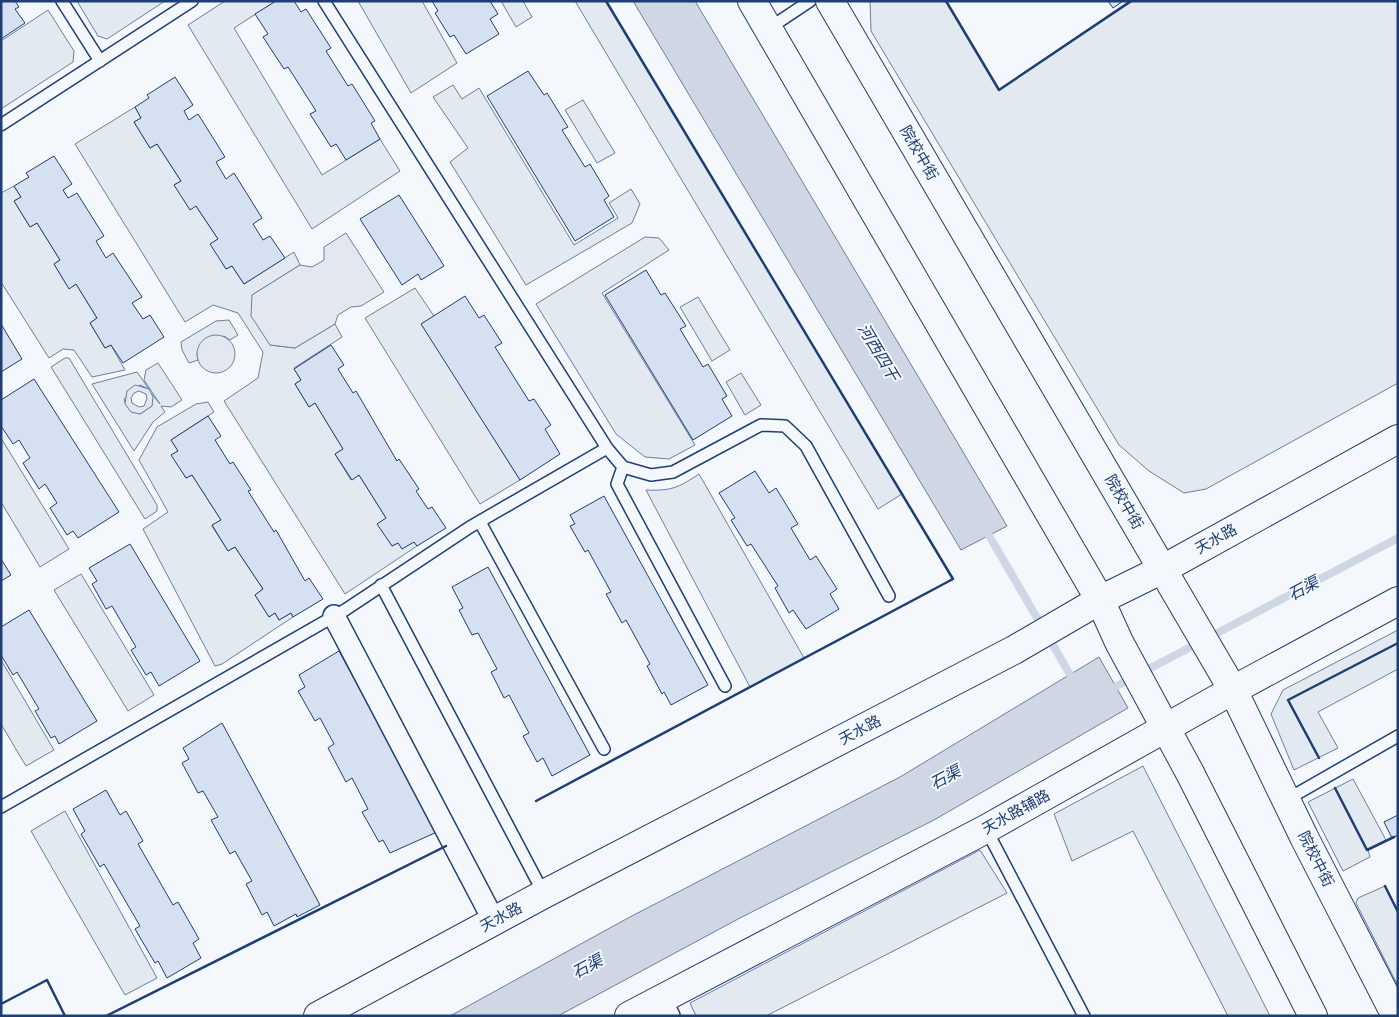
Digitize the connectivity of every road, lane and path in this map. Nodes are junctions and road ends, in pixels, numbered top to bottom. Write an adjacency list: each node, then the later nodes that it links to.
1 (62, 1): 8 (lane)
2 (192, 1): 8 (lane)
3 (324, 1): 11 (lane)
4 (752, 1): 7 (main road)
5 (810, 1): 7 (lane)
6 (830, 1): 14 (main road, 院校中街)
7 (768, 29): 17 (main road)
8 (100, 61): 9 (lane)
9 (1, 125)
10 (1398, 439): 14 (main road, 天水路)
11 (607, 448): 12 (lane); 13 (lane)
12 (623, 467): 16 (lane); 21 (lane)
13 (480, 522): 15 (lane); 24 (lane)
14 (1163, 568): 17 (main road, 天水路); 20 (main road, 院校中街)
15 (381, 586): 19 (lane); 28 (lane)
16 (889, 596)
17 (1100, 600): 22 (main road); 28 (main road, 天水路)
18 (1398, 601): 20 (main road, 天水路辅路)
19 (334, 616): 26 (lane); 29 (street)
20 (1229, 683): 22 (main road, 天水路辅路); 25 (main road, 院校中街)
21 (725, 686)
22 (1162, 720): 27 (main road, 天水路辅路); 34 (main road)
23 (1398, 736): 25 (lane)
24 (604, 749)
25 (1286, 800): 35 (main road, 院校中街)
26 (1, 807)
27 (986, 829): 30 (main road, 天水路辅路); 33 (lane)
28 (544, 894): 29 (main road, 天水路)
29 (494, 921): 31 (main road, 天水路)
30 (665, 1008): 32 (main road, 天水路辅路)
31 (318, 1016)
32 (629, 1016)
33 (1084, 1016)
34 (1312, 1016)
35 (1396, 1016)

